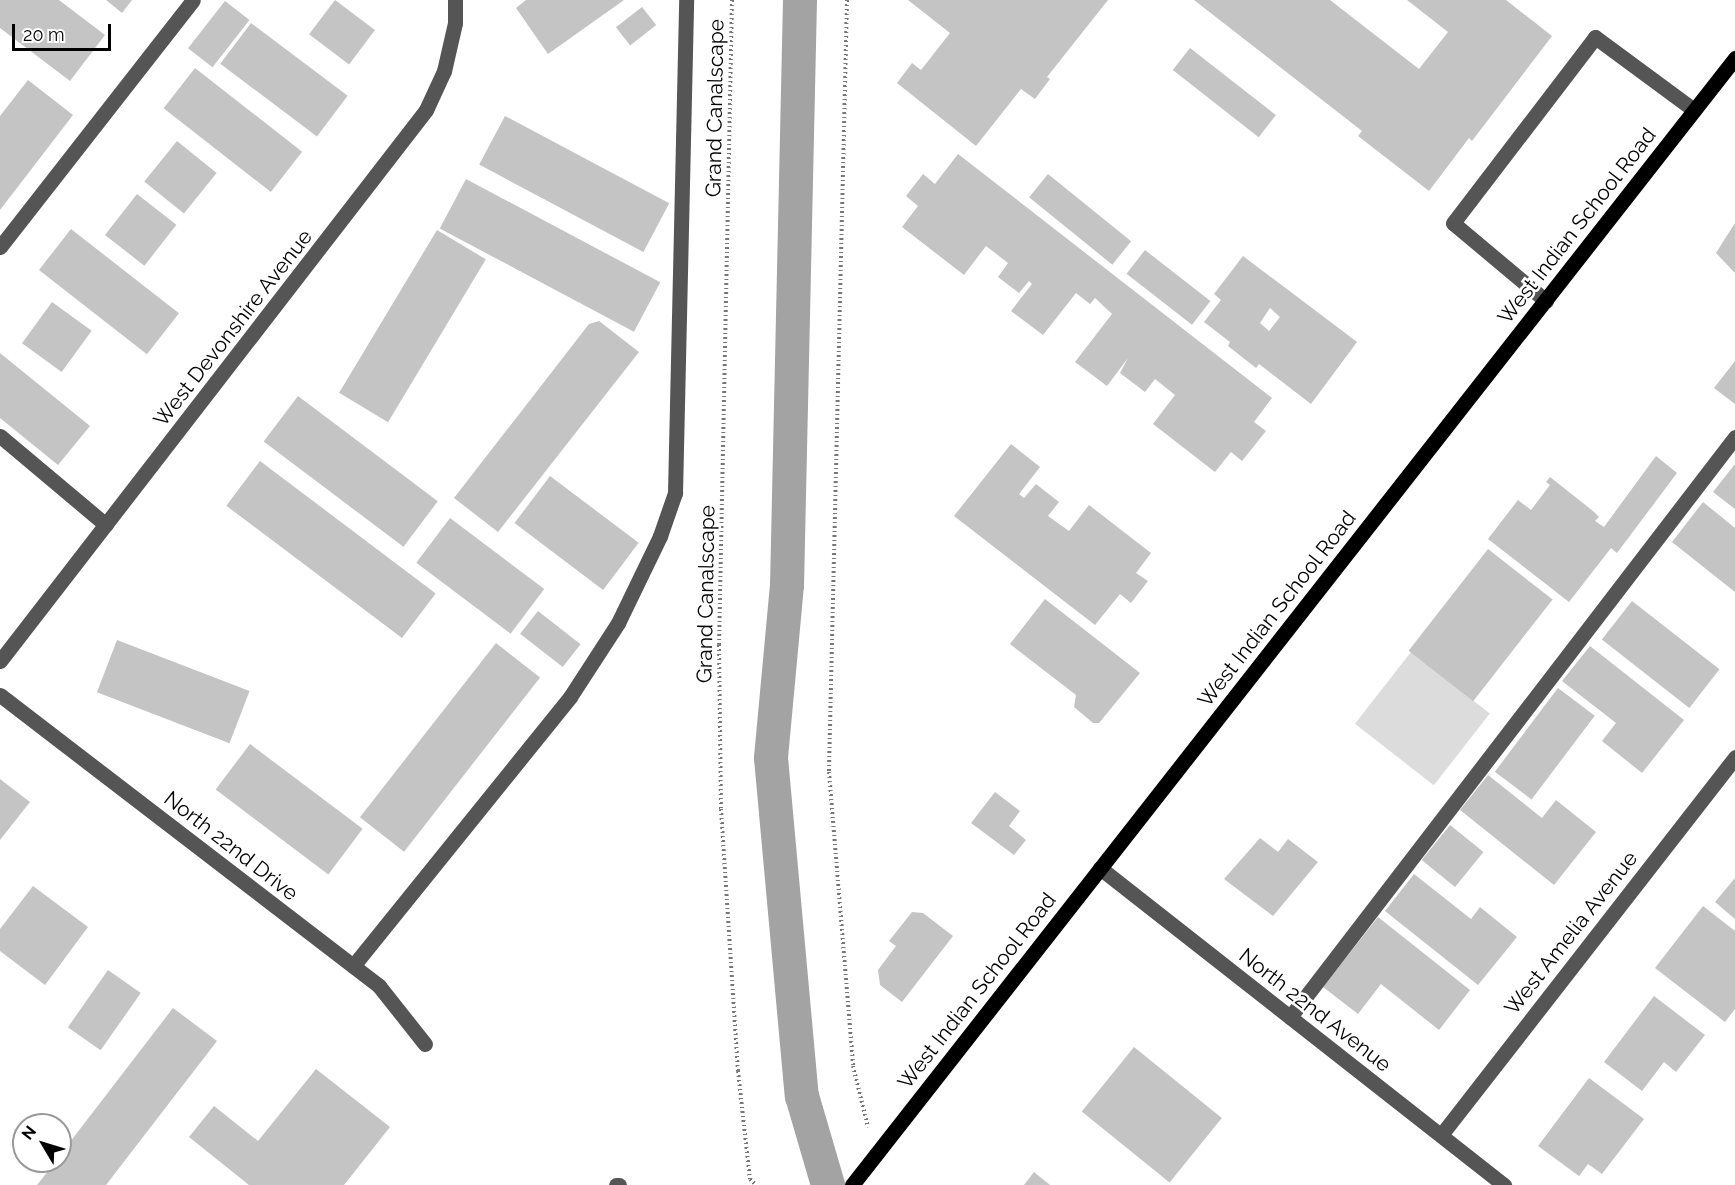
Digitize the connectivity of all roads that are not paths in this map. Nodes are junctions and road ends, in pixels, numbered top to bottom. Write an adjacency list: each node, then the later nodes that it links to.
1 (193, 0): 6 (street)
2 (454, 0): 10 (street, West Devonshire Avenue)
3 (686, 0): 15 (street)
4 (1735, 58): 5 (main road, West Indian School Road)
5 (1694, 110): 7 (main road, West Indian School Road); 7 (street)
6 (0, 247)
7 (1546, 301): 14 (main road, West Indian School Road)
8 (0, 436): 10 (street)
9 (1735, 436): 16 (street)
10 (106, 525): 11 (street, West Devonshire Avenue)
11 (0, 661)
12 (0, 694): 15 (street, North 22nd Drive)
13 (1735, 758): 18 (street, West Amelia Avenue)
14 (1100, 868): 16 (street, North 22nd Avenue); 19 (main road, West Indian School Road)
15 (353, 966): 17 (street, North 22nd Drive)
16 (1290, 1017): 18 (street, North 22nd Avenue)
17 (425, 1044)
18 (1441, 1135): 20 (street, North 22nd Avenue)
19 (852, 1185)
20 (1504, 1185)

